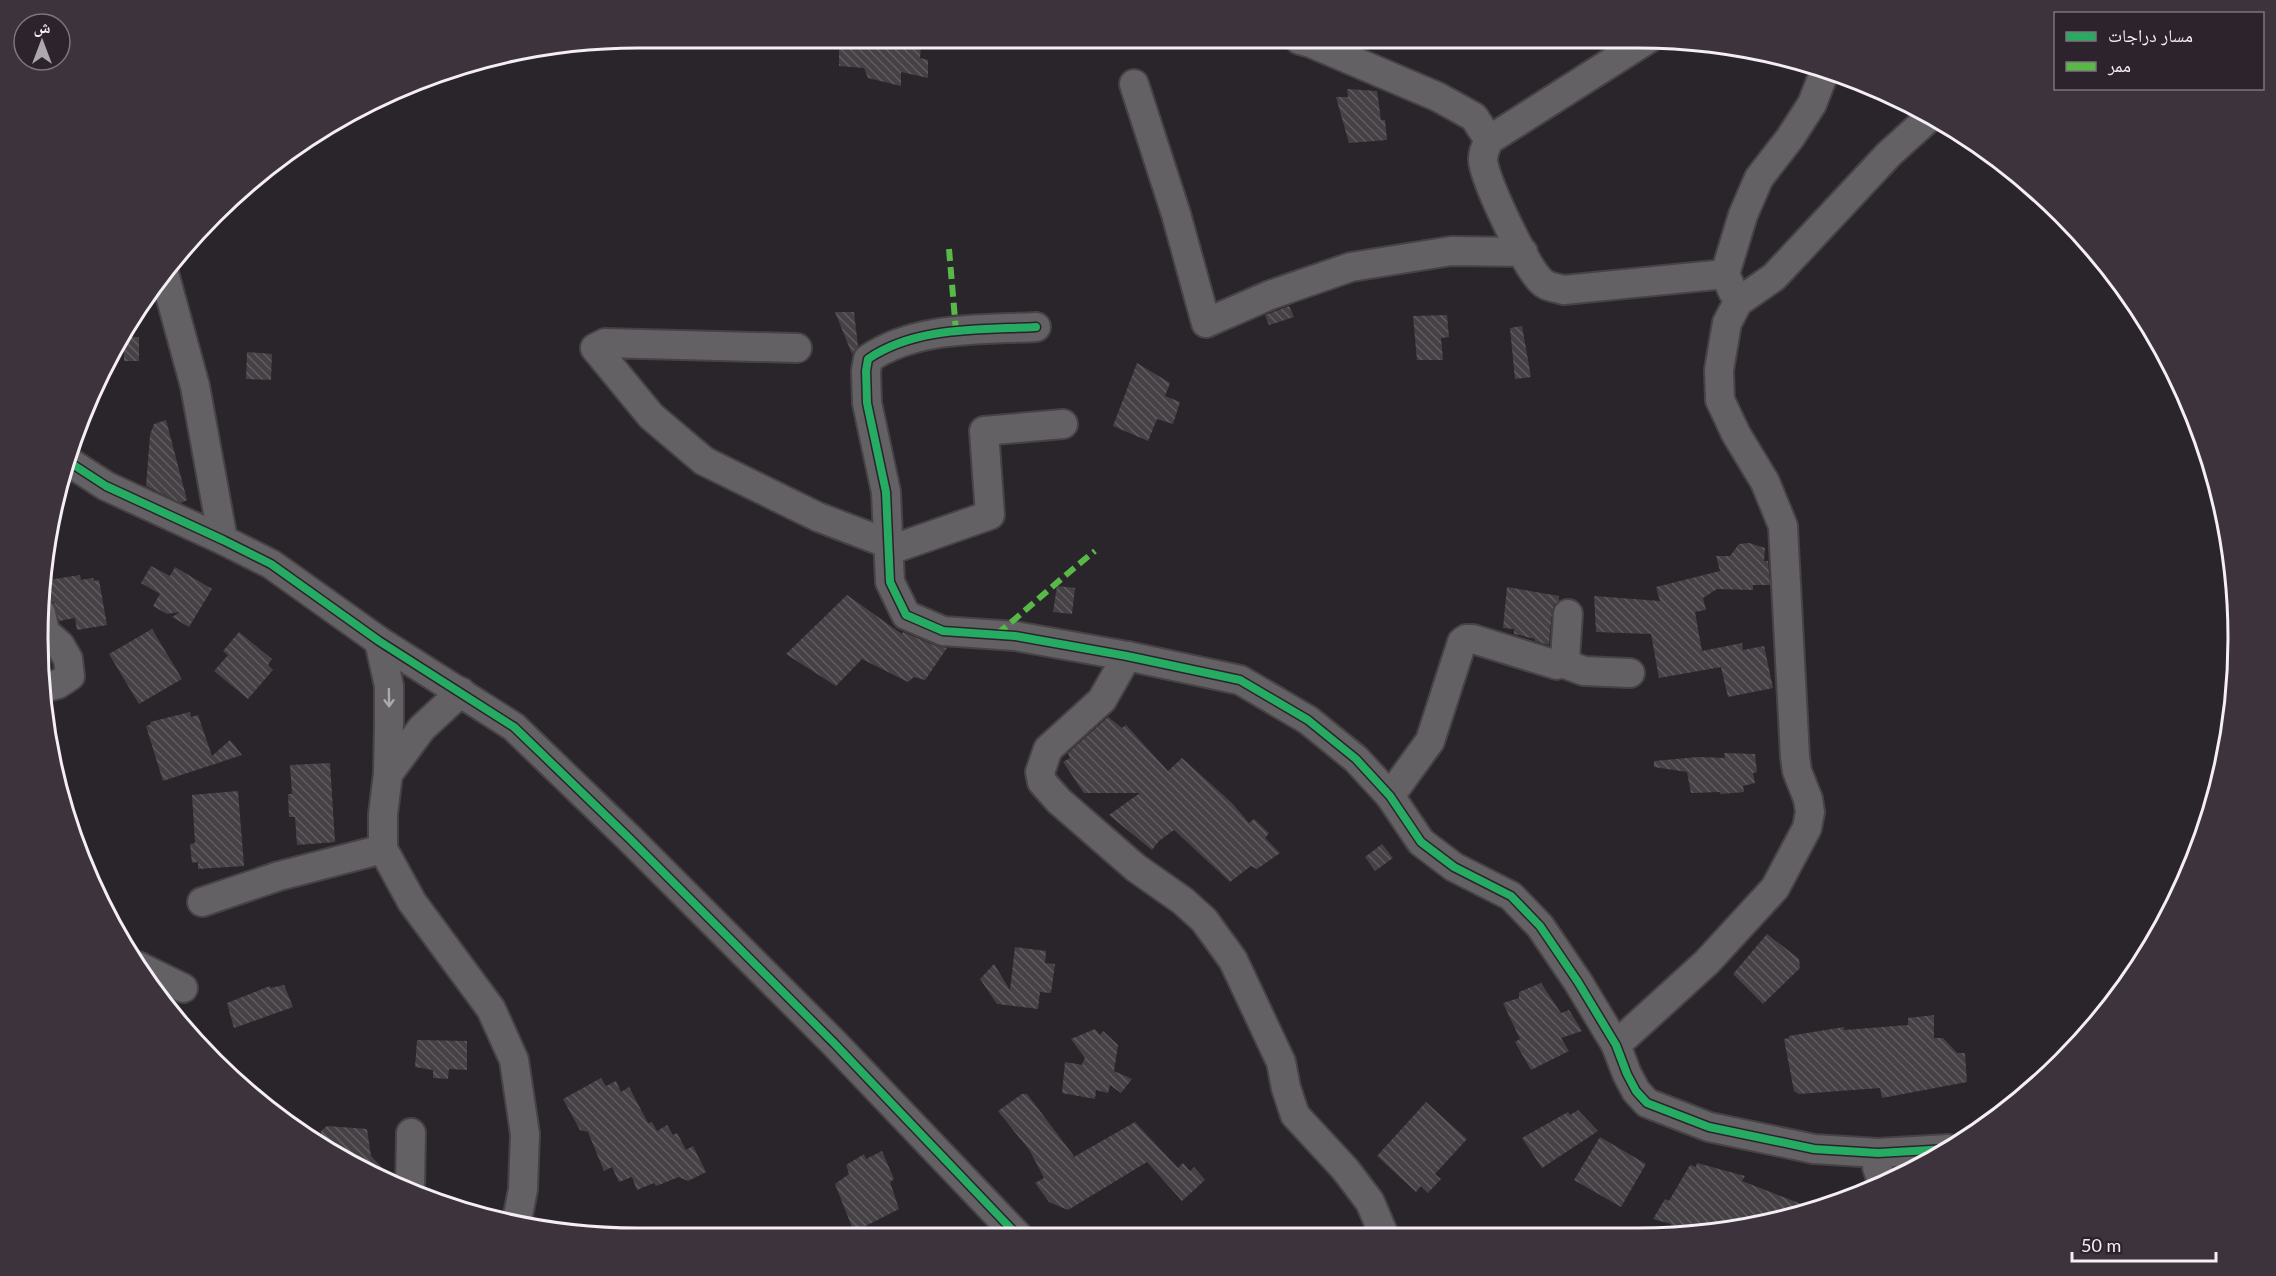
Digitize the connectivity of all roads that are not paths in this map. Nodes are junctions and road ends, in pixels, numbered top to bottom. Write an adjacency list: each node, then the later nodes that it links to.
1 (1323, 48): 6 (street)
2 (1634, 48): 6 (street)
3 (1822, 77): 8 (street)
4 (1134, 84): 7 (street)
5 (1924, 122): 10 (street)
6 (1489, 140): 7 (street)
7 (1523, 252): 8 (street)
8 (1725, 274): 10 (street)
9 (167, 283): 15 (street)
10 (1738, 302): 31 (street)
11 (1036, 327): 16 (street)
12 (797, 348): 16 (street)
13 (1063, 424): 16 (street)
14 (74, 465): 15 (street)
15 (224, 540): 19 (street)
16 (889, 547): 20 (street)
17 (1568, 614): 21 (street)
18 (48, 635): 23 (street)
19 (379, 641): 24 (street); 25 (street, one-way to 25)
20 (1127, 656): 26 (street); 39 (street)
21 (1562, 663): 22 (street); 26 (street)
22 (1630, 673)
23 (50, 686)
24 (461, 692): 25 (street); 38 (street)
25 (388, 774): 27 (street)
26 (1390, 796): 31 (street)
27 (383, 849): 28 (street); 37 (street)
28 (202, 902)
29 (152, 973): 30 (street)
30 (183, 988)
31 (1616, 1045): 34 (street)
32 (411, 1133): 36 (street)
33 (1931, 1150): 34 (street)
34 (1878, 1154): 35 (street)
35 (1879, 1176)
36 (410, 1182)
37 (518, 1216)
38 (1010, 1228)
39 (1381, 1228)

